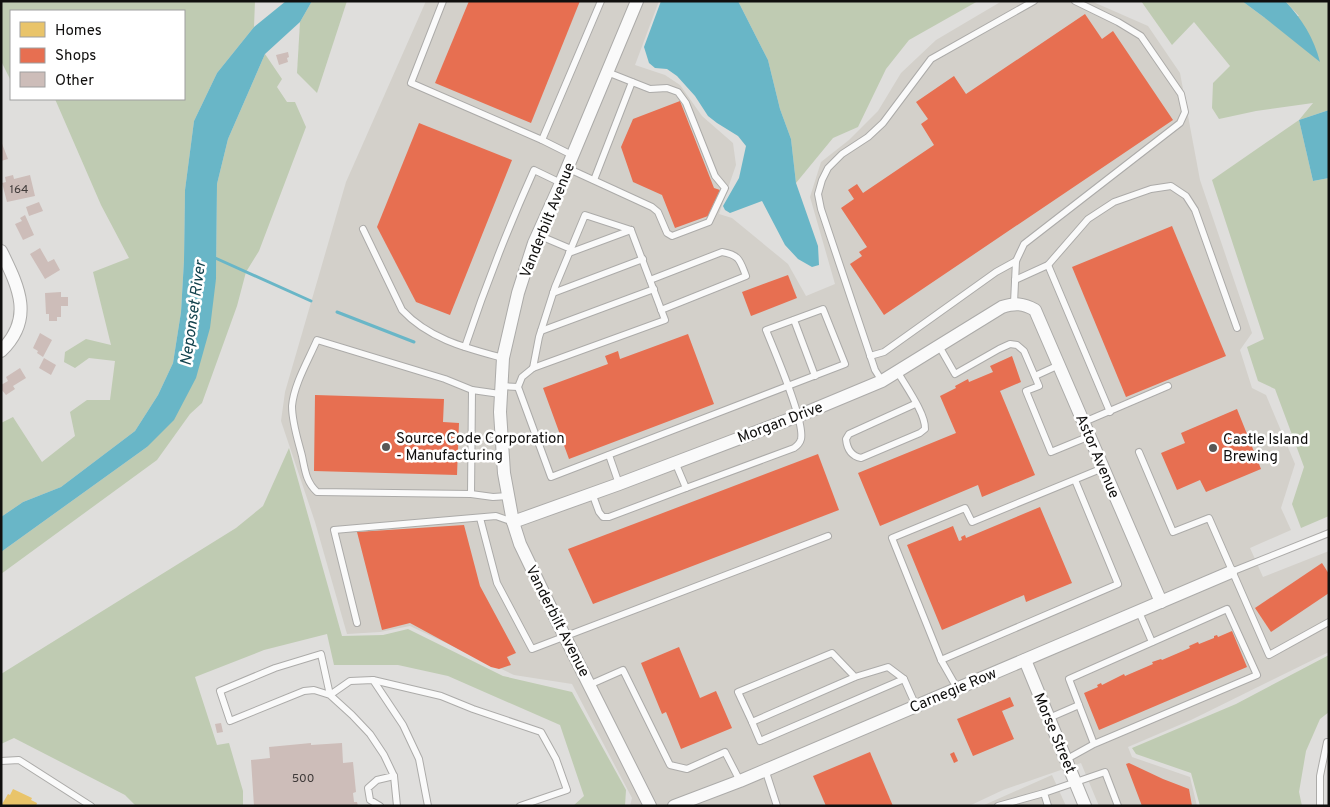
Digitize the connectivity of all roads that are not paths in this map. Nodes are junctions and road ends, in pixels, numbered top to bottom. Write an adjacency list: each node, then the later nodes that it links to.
1 (443, 1): 8 (lane)
2 (601, 1): 8 (lane)
3 (637, 1): 6 (street, Vanderbilt Avenue)
4 (1034, 1): 33 (lane)
5 (1075, 1): 19 (lane)
6 (607, 72): 7 (lane); 9 (street, Vanderbilt Avenue)
7 (632, 82): 11 (lane); 11 (lane)
8 (542, 140): 9 (lane)
9 (572, 155): 10 (street, Vanderbilt Avenue)
10 (567, 168): 11 (lane); 12 (street, Vanderbilt Avenue)
11 (594, 180)
12 (561, 183): 15 (street, Vanderbilt Avenue); 31 (lane)
13 (363, 229): 31 (lane)
14 (631, 230): 17 (lane); 17 (lane); 18 (lane)
15 (538, 235): 17 (lane); 34 (street, Vanderbilt Avenue)
16 (1, 251): 32 (street)
17 (570, 251): 24 (lane)
18 (643, 259): 21 (lane); 24 (lane)
19 (1016, 261): 22 (lane); 33 (lane)
20 (1048, 265): 22 (lane); 28 (lane); 47 (lane)
21 (650, 280): 23 (lane); 26 (lane)
22 (1015, 280): 25 (lane)
23 (654, 289): 26 (lane); 29 (lane)
24 (553, 292): 29 (lane)
25 (1014, 304): 30 (street, Morgan Drive); 35 (street, Astor Avenue)
26 (661, 310): 36 (lane)
27 (794, 320): 38 (lane); 38 (lane); 41 (lane)
28 (1237, 328)
29 (541, 331): 36 (lane)
30 (939, 346): 37 (street, Morgan Drive); 39 (lane)
31 (465, 347): 34 (lane)
32 (1, 351)
33 (870, 356): 40 (lane)
34 (503, 358): 45 (street, Vanderbilt Avenue)
35 (1059, 365): 39 (lane); 49 (street, Astor Avenue)
36 (533, 368): 43 (lane)
37 (897, 371): 40 (street, Morgan Drive); 46 (lane)
38 (815, 376): 41 (lane)
39 (1035, 376): 50 (lane)
40 (882, 381): 48 (street, Morgan Drive)
41 (788, 386): 48 (lane); 52 (lane)
42 (1168, 386): 47 (lane)
43 (518, 387): 45 (lane); 52 (lane)
44 (472, 390): 45 (lane); 58 (lane); 58 (lane)
45 (500, 390): 60 (street, Vanderbilt Avenue)
46 (915, 404): 46 (lane)
47 (1110, 412): 49 (lane)
48 (798, 416): 53 (street, Morgan Drive); 57 (lane)
49 (1084, 422): 50 (street, Astor Avenue)
50 (1090, 436): 54 (street, Astor Avenue)
51 (1139, 452): 65 (lane)
52 (609, 455): 56 (lane)
53 (675, 462): 56 (street, Morgan Drive); 57 (lane)
54 (1103, 468): 55 (lane); 66 (street, Astor Avenue)
55 (1075, 480): 72 (lane); 72 (lane)
56 (619, 484): 59 (street, Morgan Drive)
57 (686, 488): 59 (lane)
58 (471, 494): 60 (lane)
59 (592, 494): 62 (street, Morgan Drive)
60 (508, 496): 62 (street, Vanderbilt Avenue)
61 (480, 518): 62 (lane); 69 (lane); 70 (lane)
62 (513, 522): 70 (street, Vanderbilt Avenue)
63 (1329, 533): 65 (lane)
64 (828, 536): 70 (lane)
65 (1231, 572): 66 (street, Carnegie Row); 68 (lane)
66 (1161, 602): 67 (street, Carnegie Row)
67 (1139, 612): 71 (lane); 73 (street, Carnegie Row)
68 (1329, 622)
69 (357, 623)
70 (565, 637): 77 (street, Vanderbilt Avenue)
71 (1152, 642): 80 (lane); 85 (lane)
72 (941, 660): 78 (lane)
73 (1025, 660): 78 (street, Carnegie Row); 82 (street, Morse Street)
74 (855, 677): 75 (lane); 83 (lane); 83 (lane)
75 (904, 679): 81 (lane); 83 (lane)
76 (373, 680): 79 (lane); 96 (lane); 97 (lane)
77 (589, 685): 90 (lane); 98 (street, Vanderbilt Avenue)
78 (957, 688): 81 (street, Carnegie Row)
79 (330, 695): 79 (lane); 89 (lane)
80 (1079, 705): 82 (lane); 85 (lane)
81 (916, 706): 88 (street, Carnegie Row)
82 (1049, 718): 86 (street, Morse Street)
83 (752, 722)
84 (1329, 742): 105 (lane)
85 (1094, 744): 86 (lane)
86 (1066, 759): 91 (street, Morse Street)
87 (1, 761): 93 (lane)
88 (765, 770): 90 (street, Carnegie Row); 100 (lane)
89 (394, 776): 94 (lane); 95 (lane)
90 (740, 780): 99 (street, Carnegie Row)
91 (1076, 781): 92 (lane); 103 (street, Morse Street); 104 (lane)
92 (1044, 793): 101 (lane); 102 (lane)
93 (91, 806)
94 (380, 806)
95 (397, 806)
96 (428, 806)
97 (520, 806)
98 (650, 806)
99 (674, 806)
100 (777, 806)
101 (998, 806)
102 (1048, 806)
103 (1086, 806)
104 (1118, 806)
105 (1320, 806)

